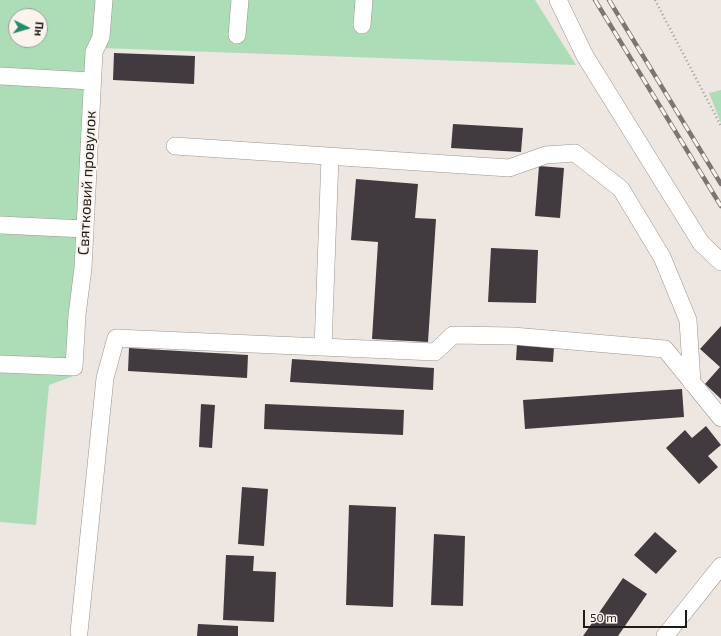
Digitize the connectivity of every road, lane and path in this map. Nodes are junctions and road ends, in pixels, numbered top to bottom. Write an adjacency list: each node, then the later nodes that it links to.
1 (104, 0): 9 (street, Святковий провулок)
2 (240, 0): 7 (street)
3 (364, 0): 6 (street)
4 (558, 0): 15 (street)
5 (655, 0): 10 (path)
6 (362, 25)
7 (237, 35)
8 (0, 76): 9 (street)
9 (92, 81): 14 (street, Святковий провулок)
10 (721, 126)
11 (176, 146): 12 (street)
12 (330, 157): 16 (street); 18 (street)
13 (0, 225): 14 (street)
14 (85, 229): 17 (street, Святковий провулок)
15 (721, 262)
16 (323, 347): 18 (street); 21 (street)
17 (0, 364)
18 (692, 383): 19 (street)
19 (721, 418)
20 (719, 574): 22 (street)
21 (79, 632)
22 (665, 636)

